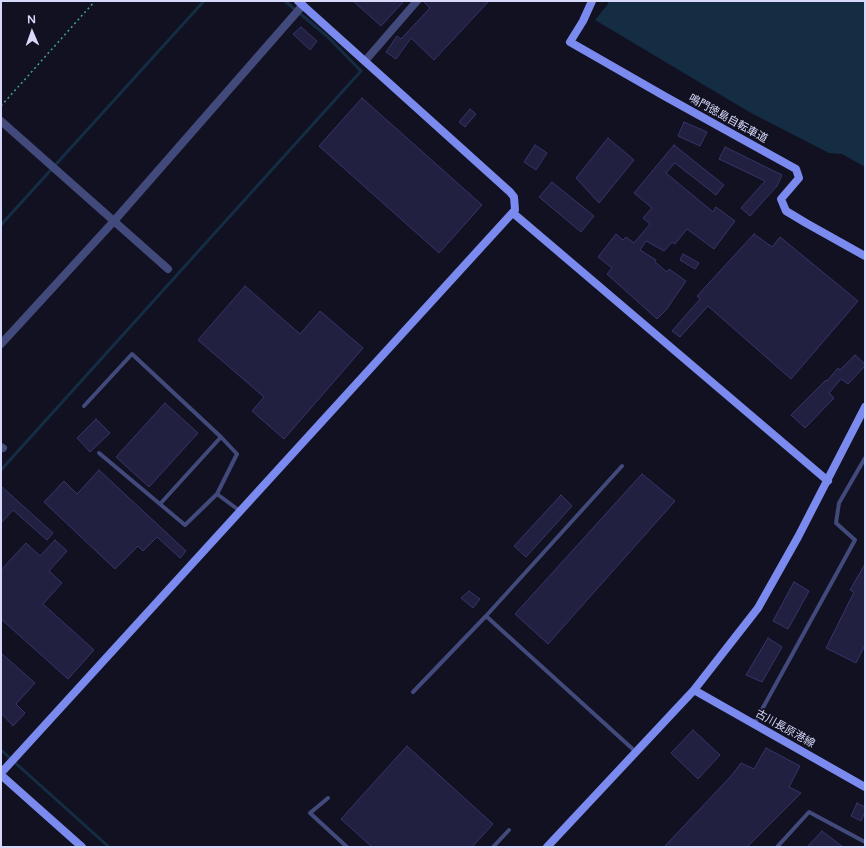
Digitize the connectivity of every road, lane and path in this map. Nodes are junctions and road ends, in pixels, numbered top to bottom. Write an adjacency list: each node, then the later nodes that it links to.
1 (95, 1): 6 (path)
2 (417, 1): 5 (street)
3 (592, 1): 10 (street, 鳴門徳島自転車道)
4 (301, 5): 5 (street); 9 (street)
5 (365, 61): 8 (street)
6 (1, 106)
7 (1, 121): 9 (street)
8 (513, 213): 19 (street); 22 (street)
9 (114, 221): 11 (street); 12 (street)
10 (865, 256)
11 (168, 269)
12 (1, 344)
13 (84, 406): 15 (lane)
14 (865, 407): 19 (street)
15 (221, 437): 20 (lane); 21 (lane)
16 (99, 453): 21 (lane)
17 (865, 458): 26 (lane)
18 (622, 466): 23 (lane)
19 (828, 481): 24 (street)
20 (216, 494): 21 (lane); 22 (lane)
21 (160, 504)
22 (240, 512): 28 (street)
23 (486, 616): 25 (lane); 27 (lane)
24 (694, 690): 26 (street, 古川長原港線); 27 (street)
25 (413, 692)
26 (754, 724): 29 (street, 古川長原港線)
27 (636, 752): 36 (street)
28 (1, 774): 33 (street)
29 (865, 787)
30 (328, 798): 34 (lane)
31 (509, 830): 35 (lane)
32 (865, 842): 37 (lane)
33 (82, 847)
34 (347, 847)
35 (493, 847)
36 (547, 847)
37 (777, 847)

